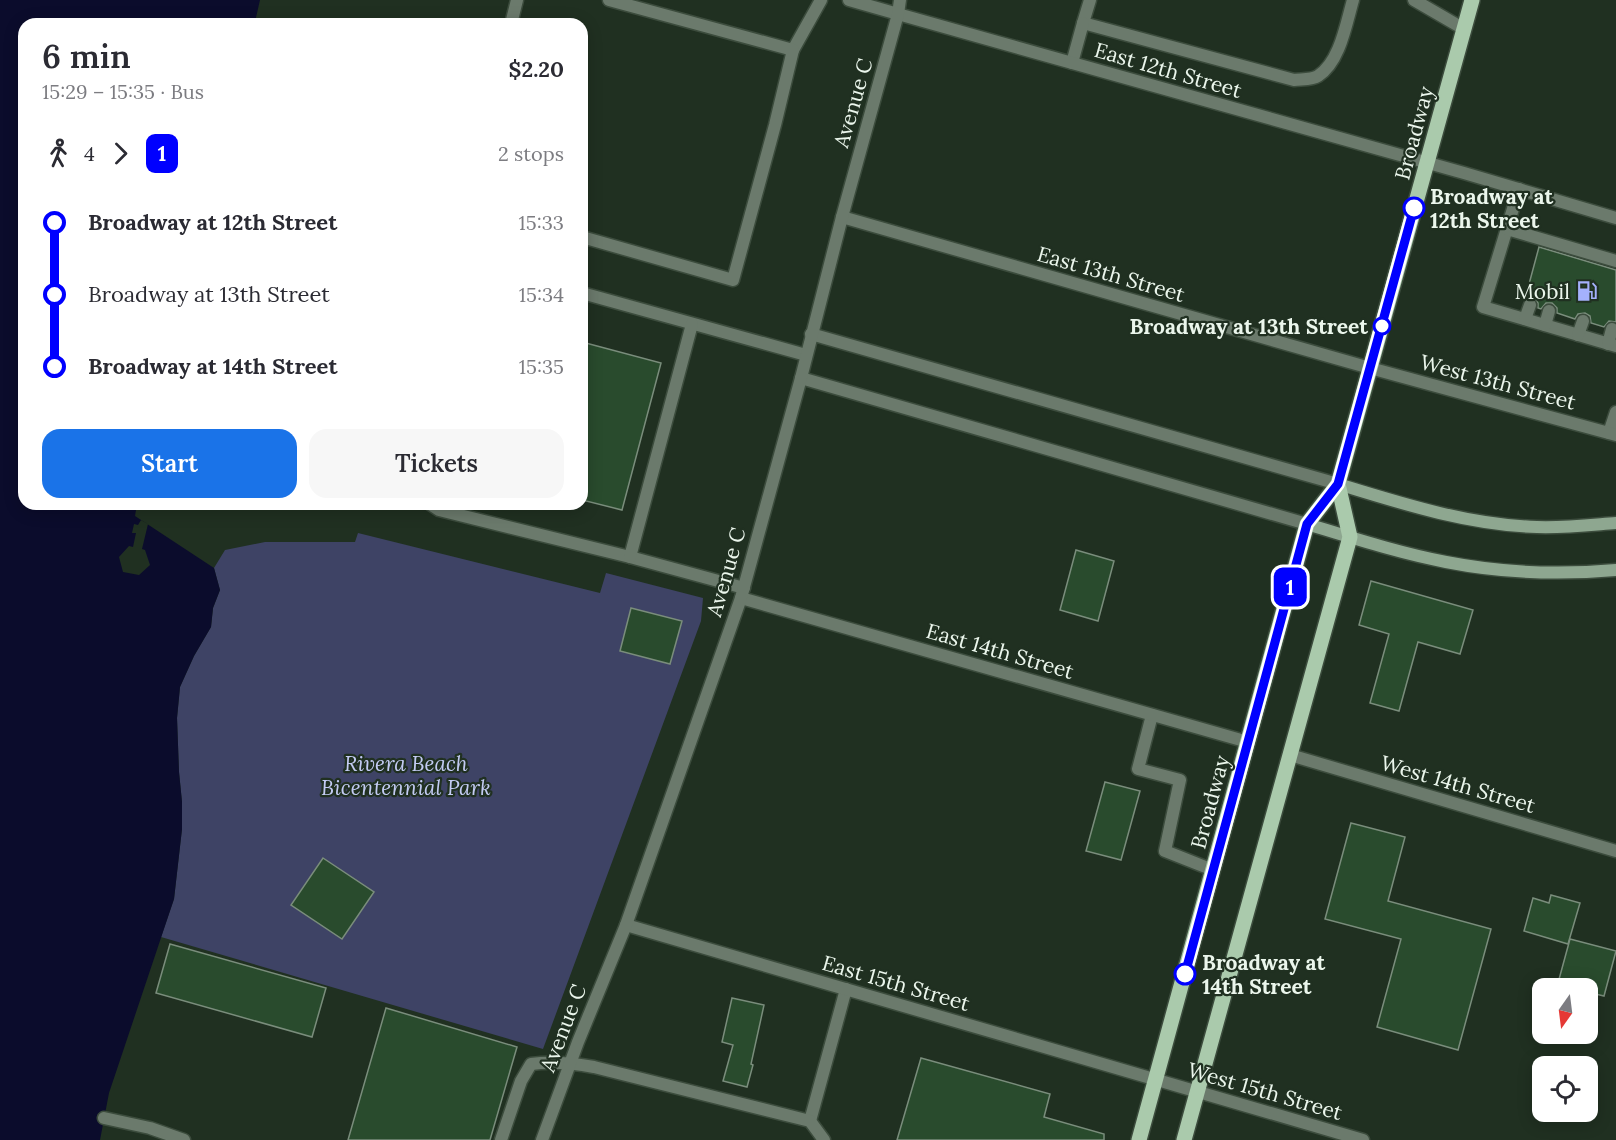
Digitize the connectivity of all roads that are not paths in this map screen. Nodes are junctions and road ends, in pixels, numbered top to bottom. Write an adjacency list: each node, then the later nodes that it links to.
1 (517, 0): 11 (street)
2 (609, 0): 14 (street)
3 (821, 0): 14 (street)
4 (849, 0): 10 (street, East 12th Street)
5 (900, 0): 10 (street, Avenue C)
6 (1090, 0): 12 (street)
7 (1353, 0): 12 (street)
8 (1414, 0): 13 (street)
9 (1472, 0): 13 (main road, Broadway)
10 (898, 14): 15 (street, East 12th Street); 18 (street, Avenue C)
11 (512, 18)
12 (1083, 23): 15 (street)
13 (1464, 29): 16 (main road, Broadway)
14 (793, 50): 21 (street)
15 (1072, 63): 16 (street, East 12th Street)
16 (1427, 163): 17 (street, East 12th Street); 35 (main road, Broadway)
17 (1519, 189): 19 (street, East 12th Street); 20 (street)
18 (842, 217): 31 (street, Avenue C); 35 (street, East 13th Street)
19 (1616, 218)
20 (1506, 230): 22 (street); 26 (street)
21 (588, 239)
22 (1616, 261)
23 (588, 296): 28 (street)
24 (1530, 305): 26 (street)
25 (1549, 311): 29 (street)
26 (1525, 320): 29 (street)
27 (1583, 321): 32 (street)
28 (692, 324): 34 (street); 44 (street)
29 (1545, 325): 32 (street)
30 (1612, 329): 33 (street)
31 (812, 334): 34 (street, Avenue C); 39 (street)
32 (1578, 335): 33 (street)
33 (1612, 345)
34 (806, 356): 36 (street, Avenue C)
35 (1370, 368): 38 (street, West 13th Street); 39 (main road, Broadway)
36 (801, 378): 42 (street); 46 (street, Avenue C)
37 (1616, 412): 38 (street)
38 (1613, 434)
39 (1338, 484): 41 (street); 42 (main road, Broadway); 43 (main road, Broadway)
40 (439, 510): 44 (street, East 14th Street)
41 (1616, 523)
42 (1307, 524): 43 (street); 48 (main road, Broadway)
43 (1350, 537): 45 (street); 49 (main road, Broadway)
44 (630, 557): 46 (street, East 14th Street)
45 (1616, 570)
46 (742, 593): 47 (street, East 14th Street); 52 (street, Avenue C)
47 (1152, 715): 48 (street, East 14th Street); 51 (street)
48 (1248, 742): 51 (main road, Broadway)
49 (1290, 755): 50 (street, West 14th Street); 56 (main road, Broadway)
50 (1616, 851)
51 (1213, 870): 55 (main road, Broadway)
52 (626, 925): 53 (street, East 15th Street); 54 (street, Avenue C)
53 (846, 989): 55 (street, East 15th Street); 58 (street)
54 (570, 1063): 58 (street); 60 (street); 61 (street, Avenue C)
55 (1156, 1079): 56 (street, West 15th Street); 63 (main road, Broadway)
56 (1197, 1092): 64 (main road, Broadway); 65 (street, West 15th Street)
57 (104, 1118): 59 (street)
58 (810, 1121): 62 (street)
59 (184, 1140)
60 (501, 1140)
61 (542, 1140)
62 (824, 1140)
63 (1140, 1140)
64 (1184, 1140)
65 (1363, 1140)

